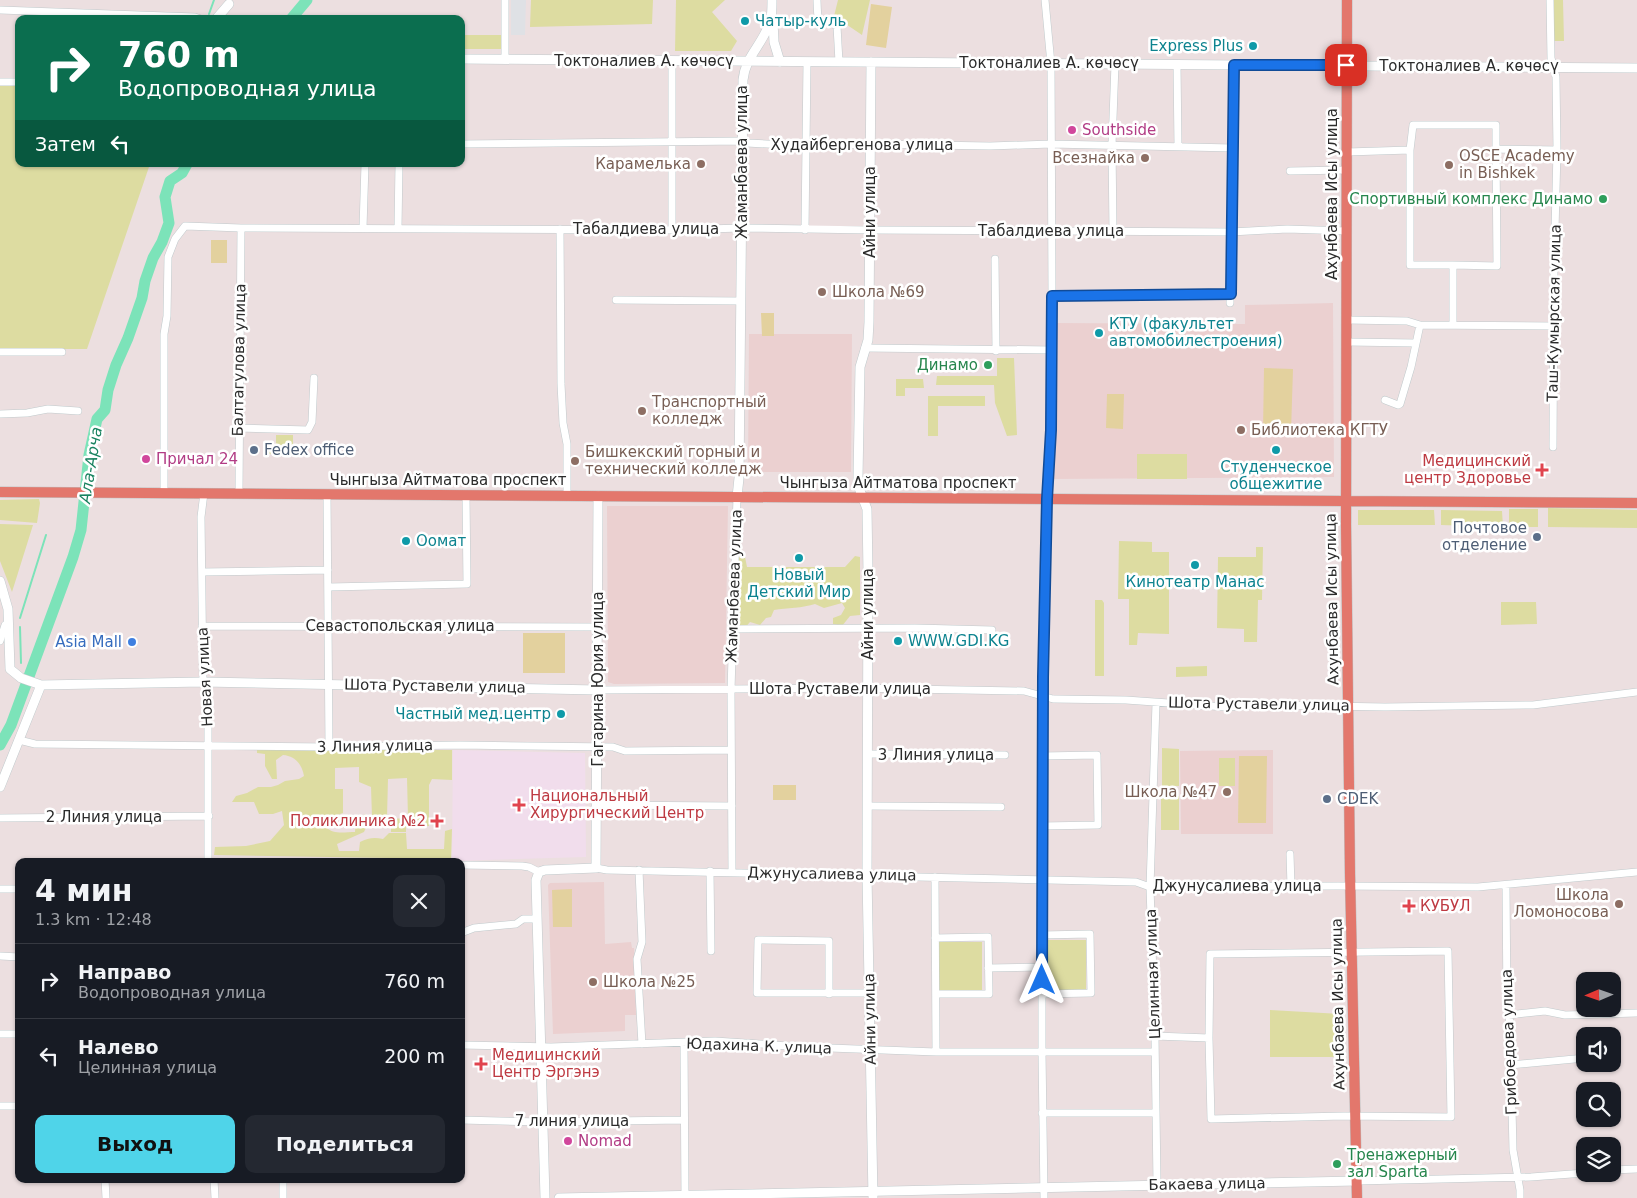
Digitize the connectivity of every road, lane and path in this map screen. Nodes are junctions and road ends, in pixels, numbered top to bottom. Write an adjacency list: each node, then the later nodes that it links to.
1 (505, 0): 14 (street)
2 (772, 0): 12 (main road, Жаманбаева улица)
3 (817, 0): 19 (street)
4 (1045, 0): 21 (street)
5 (1347, 0): 25 (main road, Ахунбаева Исы улица)
6 (1550, 0): 26 (street, Таш-Кумырская улица)
7 (230, 2): 10 (main road); 11 (main road)
8 (0, 10): 9 (street)
9 (112, 15)
10 (219, 15)
11 (225, 15)
12 (772, 16): 16 (main road, Жаманбаева улица); 17 (main road)
13 (465, 59): 14 (main road, Токтоналиев А. көчөсү)
14 (505, 60): 15 (main road, Токтоналиев А. көчөсү)
15 (672, 61): 16 (main road, Токтоналиев А. көчөсү); 31 (street)
16 (748, 62): 17 (main road, Токтоналиев А. көчөсү); 30 (main road, Жаманбаева улица)
17 (780, 62): 18 (main road, Токтоналиев А. көчөсү)
18 (807, 62): 19 (main road, Токтоналиев А. көчөсү); 36 (street)
19 (839, 62): 20 (main road, Токтоналиев А. көчөсү)
20 (871, 62): 21 (main road, Токтоналиев А. көчөсү); 33 (main road, Айни улица)
21 (1051, 64): 22 (main road, Токтоналиев А. көчөсү); 34 (street)
22 (1115, 64): 23 (main road, Токтоналиев А. көчөсү); 35 (street)
23 (1177, 64): 24 (main road, Токтоналиев А. көчөсү); 37 (street)
24 (1234, 65): 25 (main road, Токтоналиев А. көчөсү); 38 (street)
25 (1346, 65): 26 (main road, Токтоналиев А. көчөсү); 42 (main road, Ахунбаева Исы улица)
26 (1553, 67): 27 (main road, Токтоналиев А. көчөсү); 41 (street, Таш-Кумырская улица)
27 (1637, 68)
28 (0, 82): 29 (street)
29 (15, 82)
30 (743, 142): 31 (street, Худайбергенова улица); 36 (street, Худайбергенова улица); 50 (main road, Жаманбаева улица)
31 (672, 143): 32 (street, Худайбергенова улица); 52 (street)
32 (465, 144)
33 (871, 144): 34 (street, Худайбергенова улица); 36 (street, Худайбергенова улица); 54 (main road, Айни улица)
34 (1051, 144): 35 (street, Худайбергенова улица); 55 (street)
35 (1112, 145): 37 (street, Худайбергенова улица); 57 (street)
36 (806, 146): 53 (street)
37 (1178, 147): 38 (street, Худайбергенова улица)
38 (1233, 148): 58 (street)
39 (1496, 149): 40 (street); 41 (street); 60 (street)
40 (1410, 150): 42 (street); 60 (street)
41 (1557, 150): 69 (street, Таш-Кумырская улица)
42 (1347, 152): 45 (main road, Ахунбаева Исы улица)
43 (365, 167): 48 (street)
44 (399, 167): 49 (street)
45 (1347, 170): 46 (street); 56 (main road, Ахунбаева Исы улица)
46 (1290, 171)
47 (241, 228): 48 (street, Табалдиева улица); 81 (street, Балтагулова улица); 84 (street, Табалдиева улица)
48 (363, 228): 49 (street, Табалдиева улица)
49 (398, 228): 51 (street, Табалдиева улица)
50 (742, 228): 52 (street, Табалдиева улица); 53 (street, Табалдиева улица); 64 (main road, Жаманбаева улица)
51 (560, 229): 52 (street, Табалдиева улица); 89 (street)
52 (672, 230)
53 (805, 230): 54 (street, Табалдиева улица)
54 (870, 230): 55 (street, Табалдиева улица); 72 (main road, Айни улица)
55 (1052, 231): 57 (street, Табалдиева улица); 62 (street)
56 (1347, 231): 58 (street, Табалдиева улица); 66 (main road, Ахунбаева Исы улица)
57 (1113, 232): 58 (street, Табалдиева улица)
58 (1232, 232): 61 (street)
59 (995, 259): 74 (street)
60 (1453, 265): 68 (street)
61 (1231, 294): 62 (street); 65 (street)
62 (1052, 296): 73 (street)
63 (616, 300): 64 (street)
64 (741, 301): 91 (main road, Жаманбаева улица)
65 (1230, 303)
66 (1347, 320): 67 (street); 70 (main road, Ахунбаева Исы улица)
67 (1420, 325): 68 (street); 71 (street)
68 (1453, 325): 69 (street)
69 (1553, 326): 82 (street, Таш-Кумырская улица)
70 (1347, 342): 71 (street); 94 (main road, Ахунбаева Исы улица)
71 (1416, 343): 78 (street)
72 (864, 348): 74 (street); 92 (main road, Айни улица)
73 (1052, 350): 74 (street); 93 (street)
74 (996, 351)
75 (0, 352): 76 (street)
76 (62, 352)
77 (314, 378): 81 (street)
78 (1385, 400)
79 (78, 410): 80 (street)
80 (0, 414)
81 (238, 428): 86 (street, Балтагулова улица)
82 (1553, 447)
83 (0, 492): 84 (main road, Чынгыза Айтматова проспект)
84 (164, 492): 85 (main road, Чынгыза Айтматова проспект)
85 (204, 493): 86 (main road, Чынгыза Айтматова проспект); 97 (street, Новая улица)
86 (239, 493): 87 (main road, Чынгыза Айтматова проспект)
87 (327, 494): 88 (main road, Чынгыза Айтматова проспект); 96 (street)
88 (466, 494): 89 (main road, Чынгыза Айтматова проспект); 99 (street)
89 (567, 495): 90 (main road, Чынгыза Айтматова проспект)
90 (598, 496): 91 (main road, Чынгыза Айтматова проспект); 103 (main road, Гагарина Юрия улица)
91 (737, 497): 92 (main road, Чынгыза Айтматова проспект); 105 (street, Жаманбаева улица)
92 (862, 498): 93 (main road, Чынгыза Айтматова проспект); 104 (main road, Айни улица)
93 (1047, 499): 94 (main road, Чынгыза Айтматова проспект); 115 (street)
94 (1346, 501): 95 (main road, Чынгыза Айтматова проспект); 117 (main road, Ахунбаева Исы улица)
95 (1637, 503)
96 (328, 570): 97 (street); 99 (street)
97 (202, 572): 101 (street, Новая улица)
98 (0, 581): 100 (main road)
99 (329, 587): 102 (street)
100 (8, 623): 107 (street); 109 (main road)
101 (202, 626): 102 (street, Севастопольская улица); 108 (street, Новая улица)
102 (329, 626): 103 (street, Севастопольская улица); 110 (street)
103 (599, 627): 112 (main road, Гагарина Юрия улица)
104 (868, 628): 105 (street); 106 (street); 111 (main road, Айни улица)
105 (734, 629): 113 (street, Жаманбаева улица)
106 (992, 630)
107 (0, 641)
108 (203, 682): 109 (main road, Шота Руставели улица); 110 (main road, Шота Руставели улица); 119 (street, Новая улица)
109 (39, 684): 118 (main road)
110 (329, 684): 112 (main road, Шота Руставели улица); 120 (street)
111 (867, 688): 113 (street, Шота Руставели улица); 115 (street, Шота Руставели улица); 123 (main road, Айни улица)
112 (598, 690): 113 (street, Шота Руставели улица); 121 (main road, Гагарина Юрия улица)
113 (731, 690): 122 (street, Жаманбаева улица)
114 (1637, 692): 117 (street, Шота Руставели улица)
115 (1043, 696): 116 (street, Шота Руставели улица); 125 (street)
116 (1156, 703): 117 (street, Шота Руставели улица); 149 (street, Целинная улица)
117 (1348, 705): 147 (main road, Ахунбаева Исы улица)
118 (19, 740): 119 (street, 3 Линия улица); 126 (main road)
119 (208, 746): 120 (street, 3 Линия улица); 131 (street, Новая улица)
120 (329, 747): 121 (street, 3 Линия улица)
121 (598, 747): 122 (street, 3 Линия улица); 127 (main road, Гагарина Юрия улица)
122 (731, 750): 128 (street, Жаманбаева улица)
123 (867, 754): 124 (street, 3 Линия улица); 129 (main road, Айни улица)
124 (1005, 755)
125 (1042, 756): 133 (street); 133 (street)
126 (0, 787)
127 (598, 805): 128 (street); 137 (main road, Гагарина Юрия улица)
128 (732, 806): 141 (street, Жаманбаева улица)
129 (867, 806): 130 (street); 143 (main road, Айни улица)
130 (1001, 807)
131 (209, 816): 132 (street, 2 Линия улица); 135 (street, Новая улица)
132 (0, 818)
133 (1042, 826): 145 (street)
134 (1290, 854): 146 (street)
135 (208, 858)
136 (465, 865): 140 (street)
137 (596, 868): 138 (street, Джунусалиева улица); 140 (main road)
138 (639, 870): 139 (street, Джунусалиева улица); 174 (street)
139 (710, 871): 141 (street, Джунусалиева улица); 156 (street)
140 (539, 872): 152 (main road)
141 (732, 872): 143 (street, Джунусалиева улица)
142 (1637, 872): 148 (street, Джунусалиева улица)
143 (867, 875): 144 (street, Джунусалиева улица); 162 (main road, Айни улица)
144 (935, 877): 145 (street, Джунусалиева улица); 155 (street)
145 (1042, 880): 149 (street, Джунусалиева улица); 154 (street)
146 (1290, 886): 147 (street, Джунусалиева улица); 149 (street, Джунусалиева улица)
147 (1350, 886): 148 (street, Джунусалиева улица); 157 (main road, Ахунбаева Исы улица)
148 (1506, 886): 167 (street, Грибоедова улица)
149 (1150, 887): 170 (street, Целинная улица)
150 (0, 889): 151 (street)
151 (15, 889)
152 (537, 919): 153 (street); 175 (main road)
153 (465, 931)
154 (1042, 935): 160 (street); 165 (street)
155 (936, 938): 161 (street); 164 (street)
156 (711, 951)
157 (1352, 952): 171 (street); 186 (main road, Ахунбаева Исы улица); 186 (street)
158 (0, 956): 159 (street)
159 (15, 957)
160 (1042, 967): 161 (street); 165 (street)
161 (988, 968): 164 (street)
162 (869, 993): 163 (street); 176 (main road, Айни улица)
163 (828, 994): 163 (street)
164 (936, 994): 177 (street)
165 (1042, 994): 178 (street)
166 (1637, 1013): 167 (street)
167 (1508, 1014): 181 (street, Грибоедова улица)
168 (0, 1034): 169 (street)
169 (15, 1034)
170 (1155, 1036): 171 (street); 179 (street, Целинная улица)
171 (1210, 1038): 186 (street)
172 (684, 1043): 174 (street, Юдахина К. улица); 176 (street, Юдахина К. улица); 188 (street)
173 (465, 1044): 175 (street, Юдахина К. улица)
174 (642, 1044): 175 (street, Юдахина К. улица)
175 (541, 1047): 189 (main road)
176 (871, 1049): 177 (street, Юдахина К. улица); 200 (main road, Айни улица)
177 (936, 1052): 178 (street, Юдахина К. улица)
178 (1042, 1052): 179 (street, Юдахина К. улица); 184 (street)
179 (1155, 1052): 185 (street, Целинная улица)
180 (1576, 1059): 181 (street)
181 (1510, 1064): 193 (street, Грибоедова улица)
182 (0, 1106): 183 (street)
183 (15, 1106)
184 (1042, 1113): 185 (street); 199 (street)
185 (1156, 1113): 198 (street, Целинная улица)
186 (1356, 1116): 194 (main road, Ахунбаева Исы улица)
187 (465, 1120): 189 (street, 7 линия улица)
188 (683, 1120): 189 (street, 7 линия улица); 201 (street)
189 (543, 1122): 205 (main road)
190 (1637, 1168): 191 (street)
191 (1621, 1169)
192 (1576, 1173): 193 (street, Бакаева улица)
193 (1518, 1176): 194 (street, Бакаева улица); 210 (street, Грибоедова улица)
194 (1357, 1181): 198 (main road, Бакаева улица); 209 (main road, Ахунбаева Исы улица)
195 (105, 1183): 202 (street)
196 (214, 1183): 203 (street)
197 (283, 1183): 204 (street)
198 (1157, 1184): 199 (main road, Бакаева улица)
199 (1043, 1188): 200 (main road, Бакаева улица); 208 (street)
200 (873, 1194): 201 (main road, Бакаева улица)
201 (685, 1196): 207 (main road, Бакаева улица)
202 (106, 1198)
203 (215, 1198)
204 (283, 1198)
205 (545, 1198)
206 (559, 1198): 207 (main road, Бакаева улица)
207 (618, 1198)
208 (1044, 1198)
209 (1357, 1198)
210 (1520, 1198)

